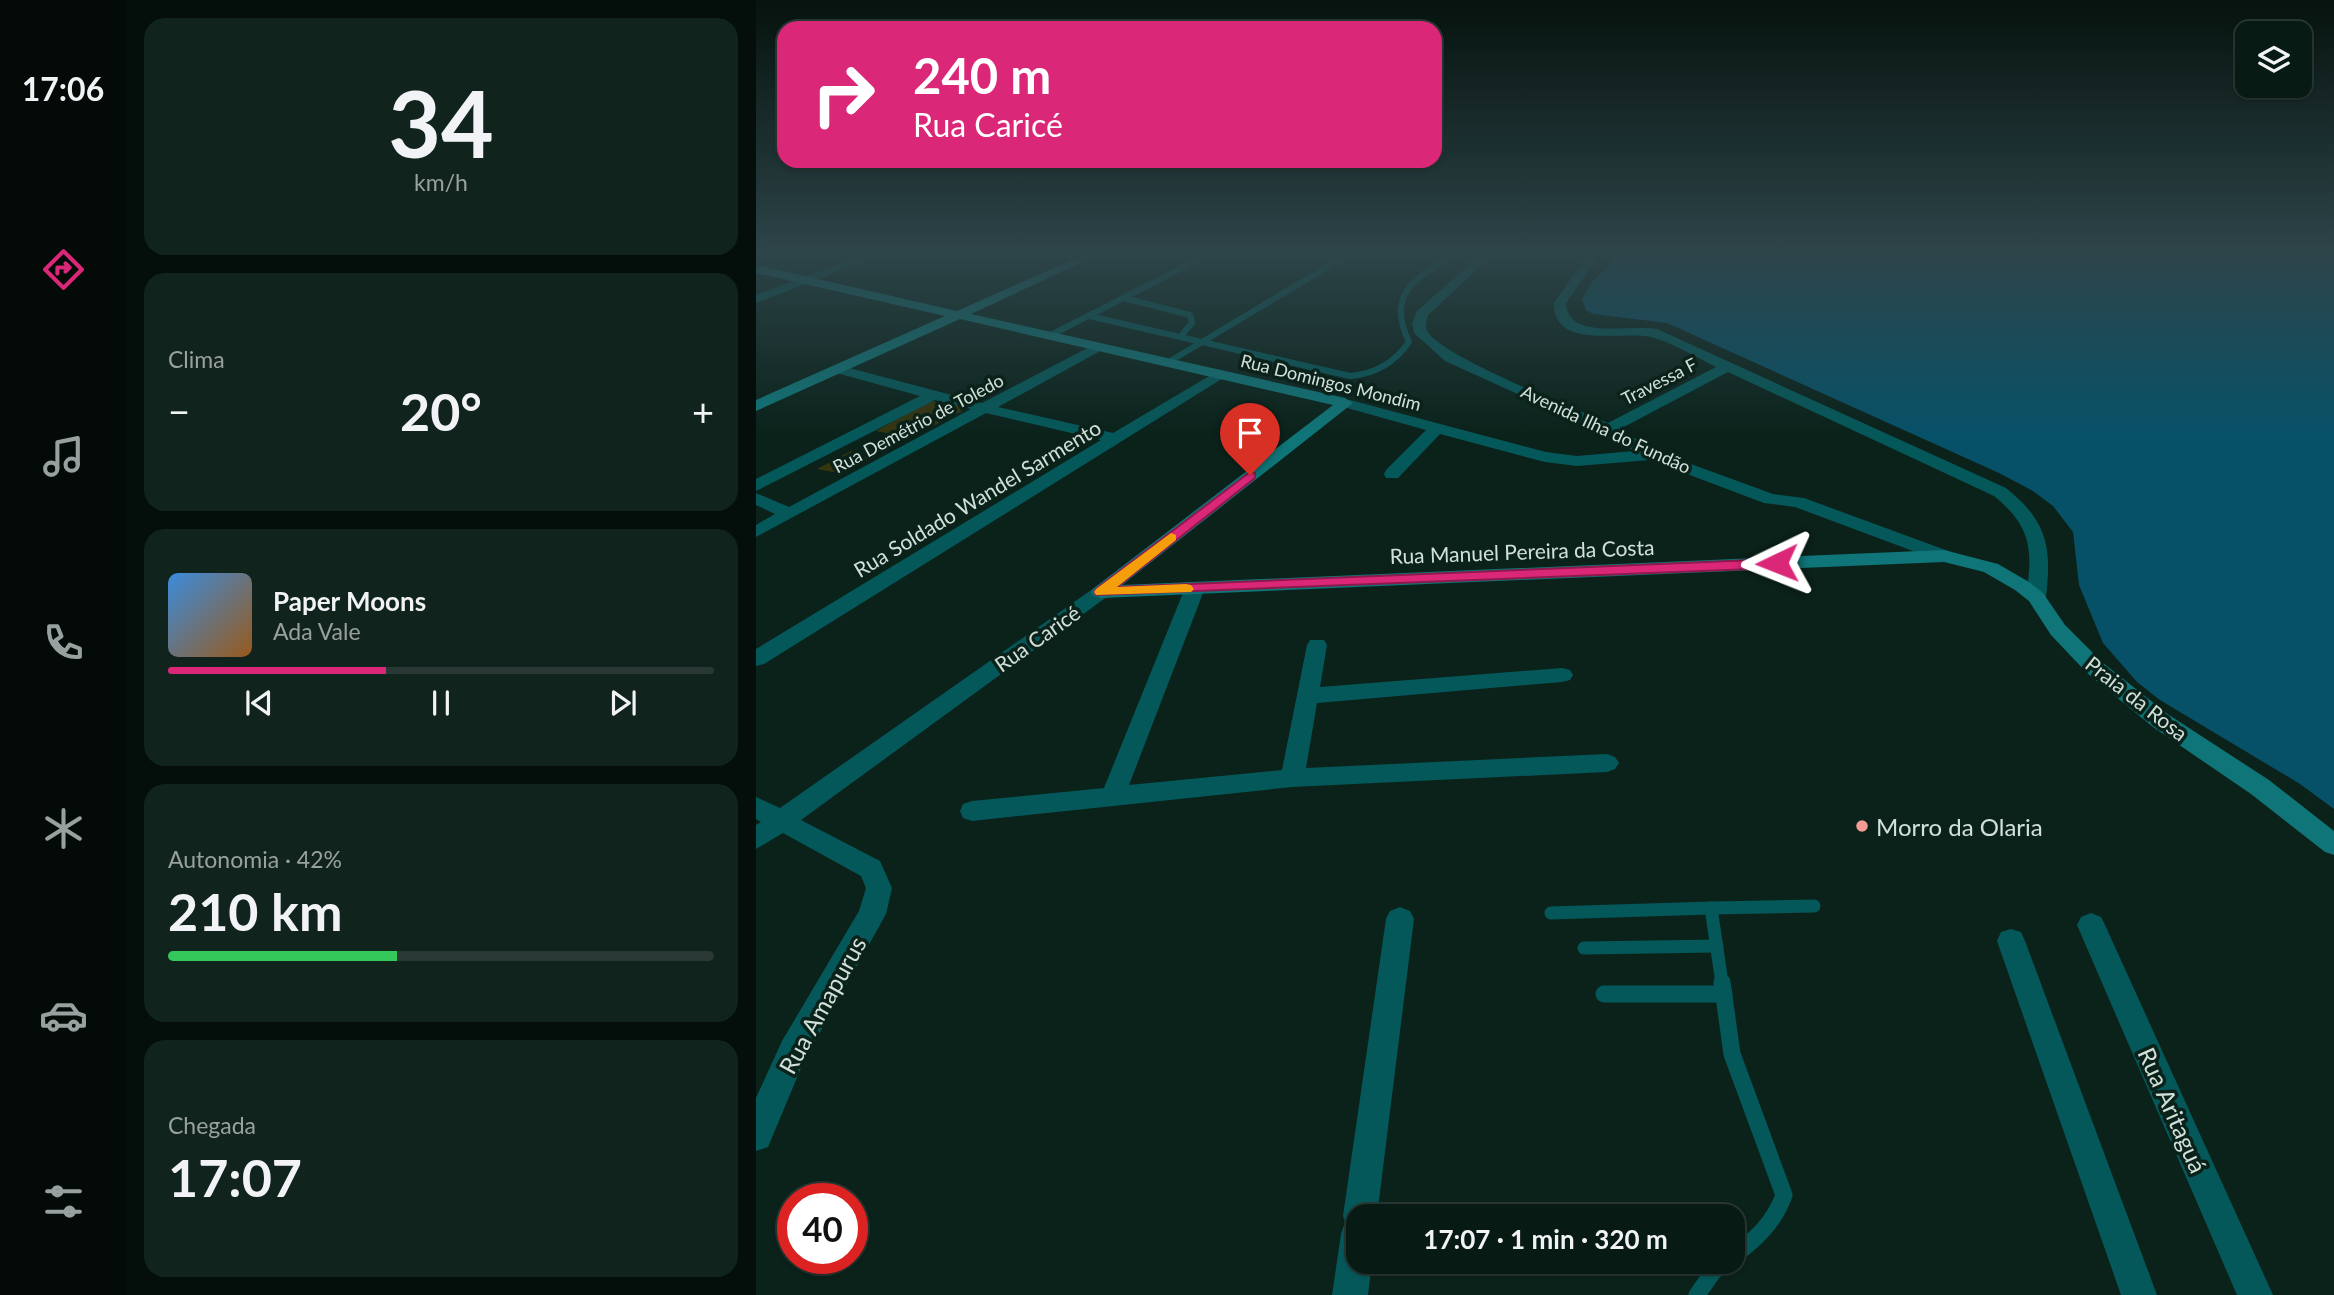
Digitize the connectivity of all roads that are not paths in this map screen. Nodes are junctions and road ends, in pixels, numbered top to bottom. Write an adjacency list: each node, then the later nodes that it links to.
1 (951, 314): 9 (street, Rua Domingos Mondim)
2 (961, 314): 9 (street)
3 (1092, 314): 10 (lane)
4 (1188, 314): 12 (lane)
5 (1247, 314): 13 (lane)
6 (1400, 314): 13 (lane)
7 (1422, 314): 24 (street, Avenida Ilha do Fundão)
8 (1562, 314): 16 (street)
9 (958, 316): 11 (street, Rua Domingos Mondim); 17 (street)
10 (1089, 316): 11 (lane); 12 (lane)
11 (1049, 336): 14 (street, Rua Domingos Mondim)
12 (1180, 337): 13 (lane)
13 (1201, 342): 15 (lane)
14 (1097, 347): 15 (street, Rua Domingos Mondim); 22 (street, Rua Demétrio de Toledo)
15 (1167, 363): 18 (street, Rua Domingos Mondim)
16 (1727, 367): 24 (street, Travessa F); 35 (street)
17 (838, 369): 19 (street); 21 (street)
18 (1221, 375): 20 (street, Rua Domingos Mondim); 25 (street, Rua Soldado Wandel Sarmento)
19 (933, 395): 22 (street); 28 (street)
20 (1345, 403): 23 (street, Rua Domingos Mondim); 34 (street, Rua Caricé)
21 (756, 407)
22 (987, 409): 25 (street); 30 (street, Rua Demétrio de Toledo)
23 (1437, 428): 26 (street, Rua Domingos Mondim); 27 (street)
24 (1608, 429): 26 (street, Avenida Ilha do Fundão)
25 (1118, 439): 37 (street, Rua Soldado Wandel Sarmento)
26 (1652, 455): 32 (street, Avenida Ilha do Fundão)
27 (1392, 474)
28 (756, 486)
29 (756, 498): 30 (street)
30 (789, 514): 31 (street, Rua Demétrio de Toledo)
31 (756, 532)
32 (1944, 556): 33 (street, Rua Manuel Pereira da Costa); 35 (street, Praia da Rosa)
33 (1195, 588): 34 (street, Rua Manuel Pereira da Costa); 42 (street)
34 (1101, 592): 45 (street, Rua Caricé)
35 (2036, 597): 47 (street, Praia da Rosa)
36 (1317, 645): 39 (street)
37 (756, 659)
38 (1562, 675): 39 (street)
39 (1306, 696): 41 (street)
40 (1607, 763): 41 (street)
41 (1292, 778): 42 (street)
42 (1113, 795): 44 (street)
43 (756, 807): 45 (street)
44 (972, 810)
45 (782, 819): 46 (street, Rua Caricé); 58 (street, Rua Amapurus)
46 (756, 839)
47 (2334, 845)
48 (1814, 906): 49 (lane)
49 (1711, 908): 50 (lane); 54 (lane)
50 (1551, 913)
51 (1400, 919): 59 (street)
52 (2091, 925): 66 (street, Rua Aritaguá)
53 (2011, 941): 65 (street)
54 (1717, 946): 55 (lane); 57 (lane)
55 (1584, 948)
56 (1604, 994): 57 (lane)
57 (1724, 994): 60 (lane)
58 (756, 1135)
59 (1362, 1204)
60 (1745, 1247)
61 (1353, 1274): 63 (street)
62 (1712, 1274): 64 (lane)
63 (1350, 1295)
64 (1697, 1295)
65 (2138, 1295)
66 (2255, 1295)

